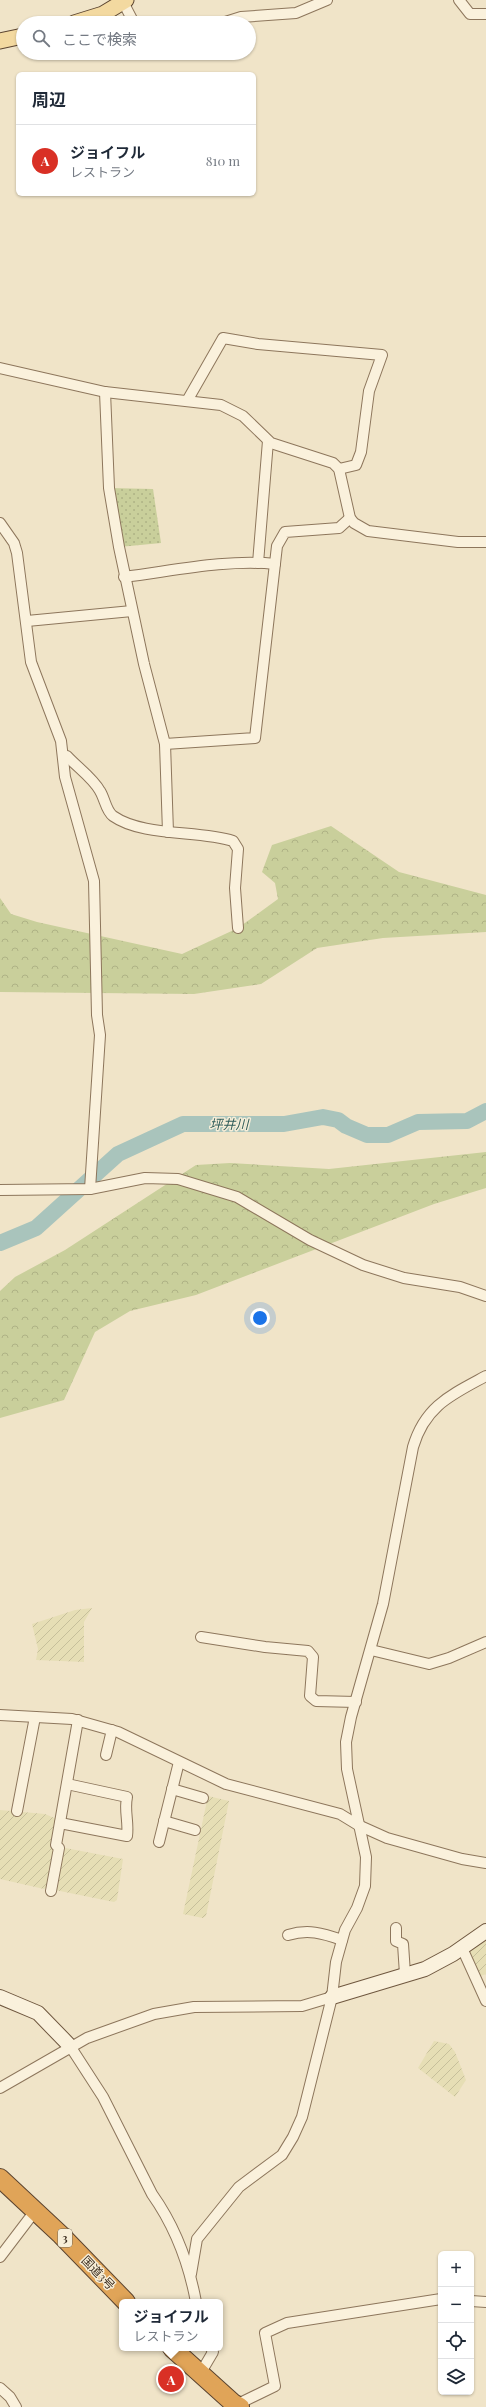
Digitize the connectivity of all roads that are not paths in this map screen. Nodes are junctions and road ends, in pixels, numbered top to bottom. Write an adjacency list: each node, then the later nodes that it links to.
1 (327, 0): 7 (street)
2 (459, 0): 4 (street)
3 (124, 1): 5 (main road); 6 (street)
4 (486, 14)
5 (97, 16)
6 (131, 16)
7 (255, 16)
8 (16, 38): 9 (main road)
9 (0, 41)
10 (0, 368): 11 (street)
11 (105, 392): 12 (street); 20 (street)
12 (186, 401): 13 (street); 14 (street)
13 (268, 440): 14 (street); 18 (street)
14 (339, 469): 15 (street)
15 (350, 518): 17 (street); 19 (street)
16 (0, 523): 22 (street)
17 (486, 542)
18 (258, 563): 19 (street); 20 (street)
19 (275, 564): 23 (street)
20 (124, 577): 21 (street)
21 (132, 611): 22 (street); 23 (street)
22 (27, 621): 24 (street)
23 (165, 744): 25 (street)
24 (63, 754): 25 (street); 27 (street)
25 (168, 832): 26 (street)
26 (238, 928)
27 (90, 1189): 28 (street); 29 (street)
28 (0, 1190)
29 (486, 1296)
30 (486, 1376): 33 (street)
31 (201, 1637): 34 (street)
32 (486, 1642): 33 (street)
33 (371, 1650): 34 (street)
34 (356, 1702): 47 (street)
35 (0, 1715): 36 (street)
36 (35, 1717): 37 (street); 44 (street)
37 (78, 1720): 38 (street); 41 (street)
38 (112, 1730): 39 (street); 40 (street)
39 (106, 1756)
40 (179, 1762): 42 (street); 47 (street)
41 (67, 1784): 46 (street); 46 (street)
42 (172, 1789): 43 (street); 45 (street)
43 (203, 1798)
44 (17, 1811)
45 (164, 1821): 48 (street); 49 (street)
46 (60, 1822): 51 (street)
47 (358, 1825): 50 (street); 55 (street)
48 (195, 1830)
49 (159, 1842)
50 (486, 1863)
51 (51, 1891)
52 (396, 1928): 57 (street)
53 (486, 1931): 56 (street)
54 (288, 1935): 55 (street)
55 (342, 1940): 59 (street)
56 (462, 1948): 57 (street); 60 (street)
57 (405, 1974): 59 (street)
58 (0, 1997): 61 (street)
59 (332, 1997): 61 (street); 66 (street)
60 (486, 2001)
61 (70, 2046): 62 (street); 66 (street)
62 (0, 2088)
63 (0, 2178): 64 (highway, 国道3号 / 3)
64 (35, 2211): 65 (street); 67 (highway, 国道3号 / 3)
65 (0, 2257)
66 (191, 2274): 68 (street)
67 (123, 2299)
68 (195, 2299)
69 (438, 2299): 76 (street)
70 (474, 2301): 71 (street)
71 (486, 2302)
72 (175, 2351): 74 (highway)
73 (213, 2351): 74 (street)
74 (200, 2374): 76 (highway)
75 (0, 2388): 77 (street)
76 (238, 2406)
77 (16, 2407)

